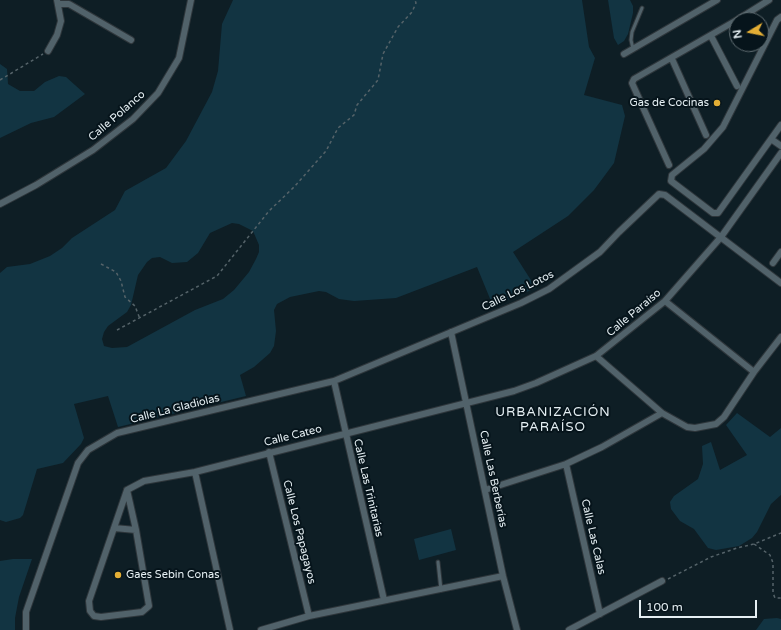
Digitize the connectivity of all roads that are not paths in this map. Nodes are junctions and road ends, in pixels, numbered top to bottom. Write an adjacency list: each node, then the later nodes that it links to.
1 (190, 0): 22 (street, Calle Polanco)
2 (717, 0): 11 (street)
3 (769, 0): 6 (street)
4 (58, 2): 10 (street); 12 (street)
5 (642, 8): 11 (lane)
6 (750, 12)
7 (781, 17): 18 (street)
8 (729, 25): 9 (street)
9 (712, 36): 14 (street); 15 (street)
10 (131, 40)
11 (633, 49): 13 (street)
12 (48, 51)
13 (624, 54)
14 (672, 59): 17 (street); 21 (street)
15 (737, 86)
16 (781, 125): 18 (street)
17 (706, 136)
18 (771, 139): 19 (street)
19 (781, 146)
20 (780, 156): 23 (street, Calle Paraíso)
21 (669, 165)
22 (0, 204)
23 (721, 237): 26 (street); 27 (street, Calle Paraíso); 28 (street, Calle Los Lotos)
24 (781, 252): 25 (street)
25 (773, 263)
26 (781, 282)
27 (665, 301): 30 (street, Calle Paraíso); 31 (street)
28 (451, 332): 32 (street, Calle La Gladiolas); 33 (street, Calle Las Berberías)
29 (781, 337): 31 (street)
30 (596, 356): 33 (street, Calle Paraíso); 34 (street)
31 (754, 372): 34 (street)
32 (334, 381): 35 (street, Calle Las Trinitarias); 50 (street, Calle La Gladiolas)
33 (466, 403): 35 (street, Calle Cateo); 40 (street, Calle Las Berberías)
34 (662, 413): 37 (street)
35 (345, 433): 36 (street, Calle Cateo); 47 (street, Calle Las Trinitarias)
36 (269, 452): 38 (street, Calle Cateo); 49 (street, Calle Los Papagayos)
37 (566, 464): 40 (street); 48 (street, Calle Las Calas)
38 (195, 472): 39 (street, Calle Cateo); 51 (street)
39 (126, 490): 41 (street); 42 (street)
40 (485, 490): 44 (street, Calle Las Berberías)
41 (114, 528): 42 (street); 42 (street)
42 (136, 530)
43 (438, 562): 46 (lane)
44 (503, 576): 46 (street); 53 (street, Calle Las Berberías)
45 (662, 581): 48 (street)
46 (441, 590): 47 (street)
47 (384, 600): 49 (street)
48 (600, 614): 54 (street)
49 (309, 616): 52 (street)
50 (26, 630)
51 (230, 630)
52 (261, 630)
53 (517, 630)
54 (569, 630)

